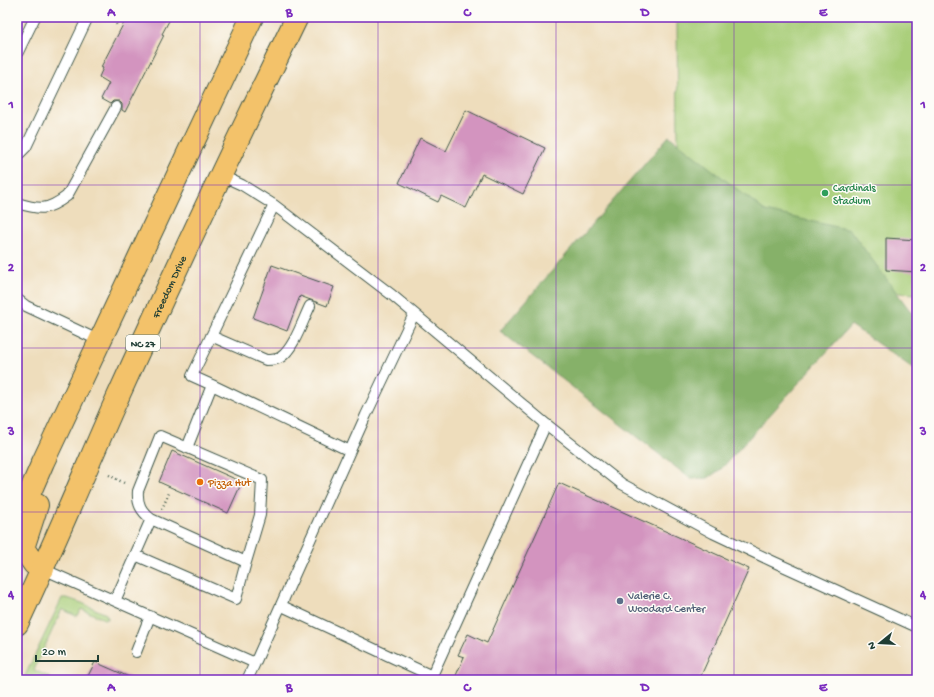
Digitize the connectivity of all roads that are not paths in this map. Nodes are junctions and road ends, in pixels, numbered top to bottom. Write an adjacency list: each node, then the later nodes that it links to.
1 (35, 17): 5 (lane)
2 (88, 17): 7 (lane)
3 (252, 17): 15 (main road)
4 (297, 17): 8 (main road, Freedom Drive / NC 27)
5 (17, 54)
6 (116, 107): 9 (lane)
7 (17, 156)
8 (220, 175): 10 (lane); 25 (main road, Freedom Drive / NC 27)
9 (17, 203)
10 (274, 205): 13 (lane); 14 (lane)
11 (17, 299): 15 (lane)
12 (310, 306): 14 (lane)
13 (414, 314): 17 (lane); 19 (lane)
14 (211, 336): 16 (lane)
15 (100, 341): 20 (main road)
16 (212, 385): 18 (lane); 19 (lane)
17 (546, 424): 30 (lane); 33 (lane)
18 (187, 448): 21 (lane); 24 (lane)
19 (350, 451): 27 (lane)
20 (43, 462): 22 (main road); 25 (main road)
21 (151, 519): 23 (lane); 24 (lane)
22 (17, 522)
23 (135, 555): 24 (lane); 26 (lane)
24 (246, 562)
25 (42, 569): 26 (lane); 29 (main road, Freedom Drive / NC 27)
26 (115, 601): 28 (lane)
27 (282, 606): 32 (lane); 33 (lane)
28 (150, 616): 31 (lane); 32 (lane)
29 (17, 624)
30 (917, 627)
31 (136, 652)
32 (255, 663): 34 (lane)
33 (431, 678)
34 (246, 680)

